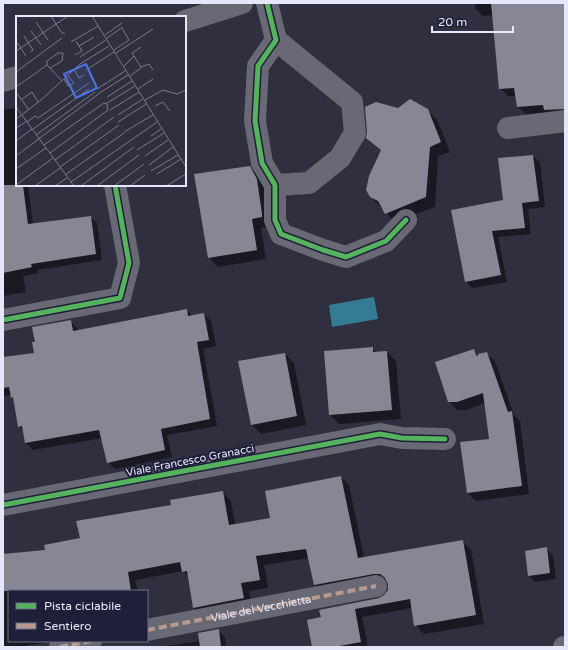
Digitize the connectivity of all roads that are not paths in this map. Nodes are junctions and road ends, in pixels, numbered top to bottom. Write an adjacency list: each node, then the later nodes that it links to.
1 (242, 3): 3 (street)
2 (267, 3): 4 (street)
3 (186, 21)
4 (276, 40): 9 (street); 9 (street)
5 (16, 77): 6 (street)
6 (3, 81)
7 (565, 121): 8 (street)
8 (508, 128)
9 (275, 185): 11 (street)
10 (115, 186): 12 (street)
11 (406, 220)
12 (3, 320)
13 (445, 439): 14 (street, Viale Francesco Granacci)
14 (3, 505)
15 (376, 586): 16 (street, Viale del Vecchietta)
16 (148, 630)
17 (86, 642): 18 (street)
18 (60, 647)

